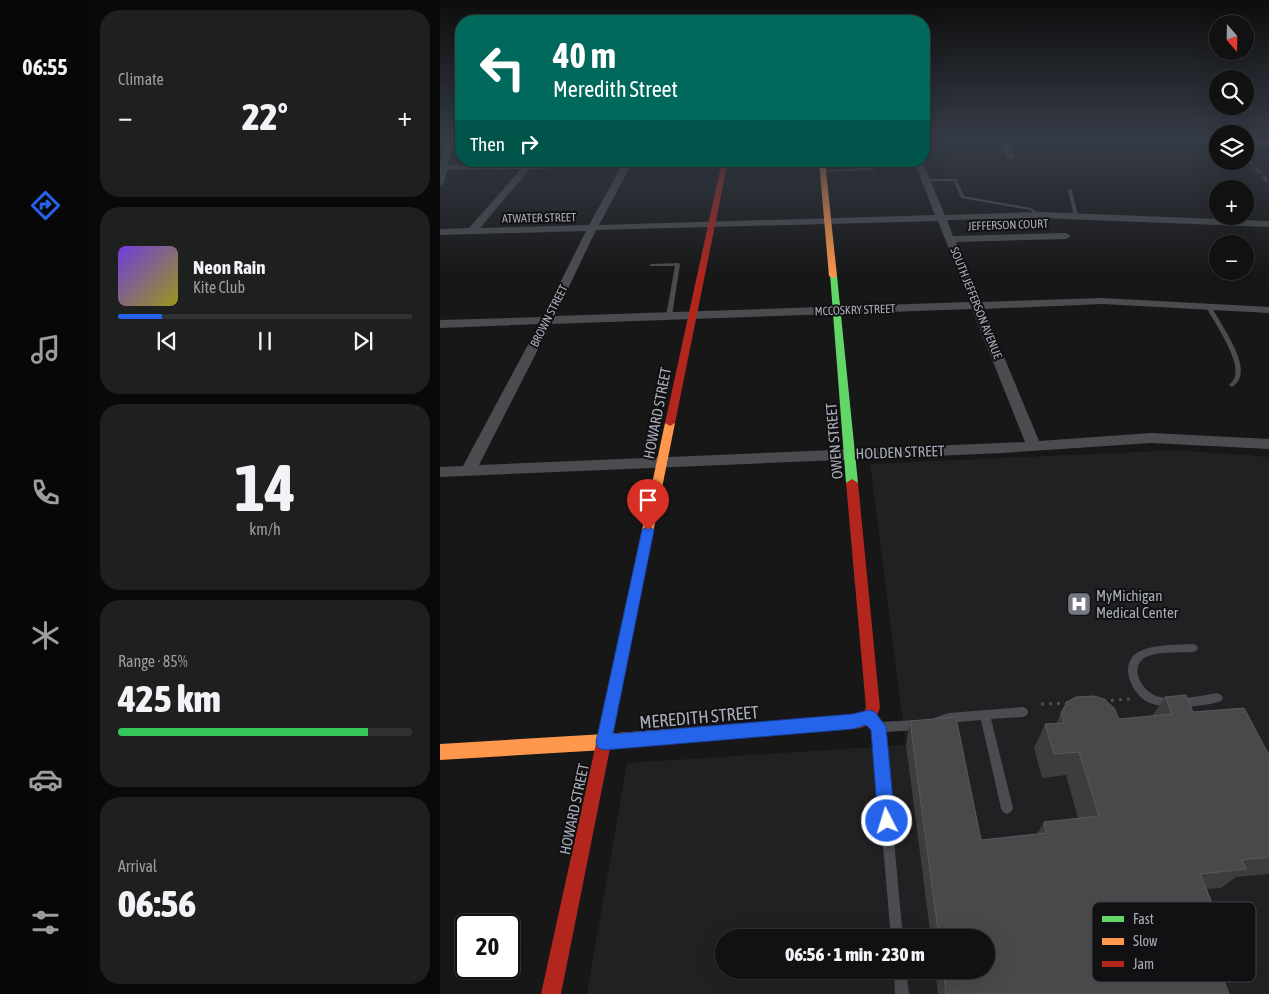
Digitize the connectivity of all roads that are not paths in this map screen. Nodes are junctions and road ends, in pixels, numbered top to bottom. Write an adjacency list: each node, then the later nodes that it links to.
1 (511, 185): 16 (street)
2 (616, 185): 14 (street, BROWN STREET)
3 (720, 185): 13 (street, HOWARD STREET)
4 (824, 185): 11 (street, OWEN STREET)
5 (927, 185): 10 (street, SOUTH JEFFERSON AVENUE)
6 (957, 185): 8 (lane)
7 (1070, 190): 9 (lane)
8 (1040, 215): 9 (street, ATWATER STREET); 10 (street, ATWATER STREET)
9 (1076, 216): 12 (street, ATWATER STREET)
10 (942, 219): 11 (street, ATWATER STREET); 18 (street, SOUTH JEFFERSON AVENUE)
11 (828, 222): 13 (street, ATWATER STREET); 22 (street, OWEN STREET)
12 (1269, 224)
13 (711, 225): 14 (street, ATWATER STREET); 25 (street, HOWARD STREET)
14 (592, 229): 16 (street, ATWATER STREET); 26 (street, BROWN STREET)
15 (440, 232): 16 (street, ATWATER STREET)
16 (471, 232)
17 (1066, 236): 18 (street, JEFFERSON COURT)
18 (950, 239): 20 (street, SOUTH JEFFERSON AVENUE)
19 (651, 266): 24 (lane)
20 (977, 305): 21 (street, MCCOSKRY STREET); 22 (street, MCCOSKRY STREET); 30 (street, SOUTH JEFFERSON AVENUE)
21 (1209, 306): 23 (street, MCCOSKRY STREET); 28 (lane)
22 (837, 310): 25 (street, MCCOSKRY STREET); 31 (street, OWEN STREET)
23 (1269, 310)
24 (669, 316): 25 (street, MCCOSKRY STREET); 26 (street, MCCOSKRY STREET)
25 (692, 316): 32 (street, HOWARD STREET)
26 (547, 320): 27 (street, MCCOSKRY STREET); 33 (street, BROWN STREET)
27 (440, 324)
28 (1232, 385)
29 (1269, 444): 30 (street, HOLDEN STREET)
30 (1034, 446): 31 (street, HOLDEN STREET)
31 (850, 454): 32 (street, HOLDEN STREET); 39 (street, OWEN STREET)
32 (663, 462): 33 (street, HOLDEN STREET); 41 (street, HOWARD STREET)
33 (468, 471): 34 (street, HOLDEN STREET)
34 (440, 472)
35 (1193, 648): 36 (lane)
36 (1218, 698)
37 (1023, 712): 38 (lane)
38 (985, 715): 40 (lane); 43 (lane)
39 (869, 717): 40 (lane); 41 (street, MEREDITH STREET)
40 (878, 727): 44 (lane)
41 (604, 742): 42 (street, MEREDITH STREET); 46 (street, HOWARD STREET)
42 (440, 752)
43 (1007, 808)
44 (896, 929)
45 (901, 979): 47 (lane)
46 (551, 994)
47 (902, 994)

